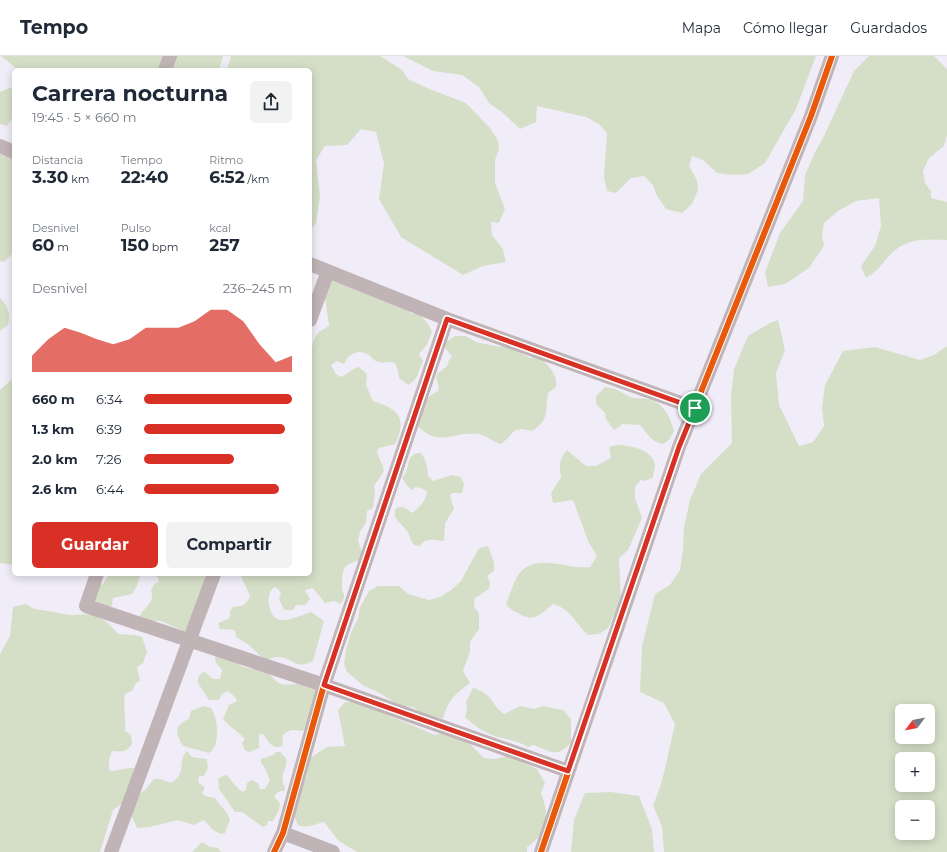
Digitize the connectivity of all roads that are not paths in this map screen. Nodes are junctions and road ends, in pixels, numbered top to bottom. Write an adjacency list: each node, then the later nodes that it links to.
1 (170, 56): 3 (street)
2 (832, 56): 10 (street)
3 (166, 68)
4 (0, 146): 5 (street)
5 (12, 151)
6 (312, 265): 7 (street)
7 (328, 271): 8 (street); 9 (street)
8 (312, 315)
9 (447, 319): 10 (street); 14 (street)
10 (695, 408): 15 (street)
11 (96, 576): 13 (street)
12 (213, 576): 13 (street)
13 (189, 640): 14 (street); 17 (street)
14 (324, 685): 15 (street); 16 (street)
15 (568, 771): 20 (street)
16 (283, 833): 18 (street); 19 (street)
17 (112, 852)
18 (274, 852)
19 (333, 852)
20 (541, 852)

